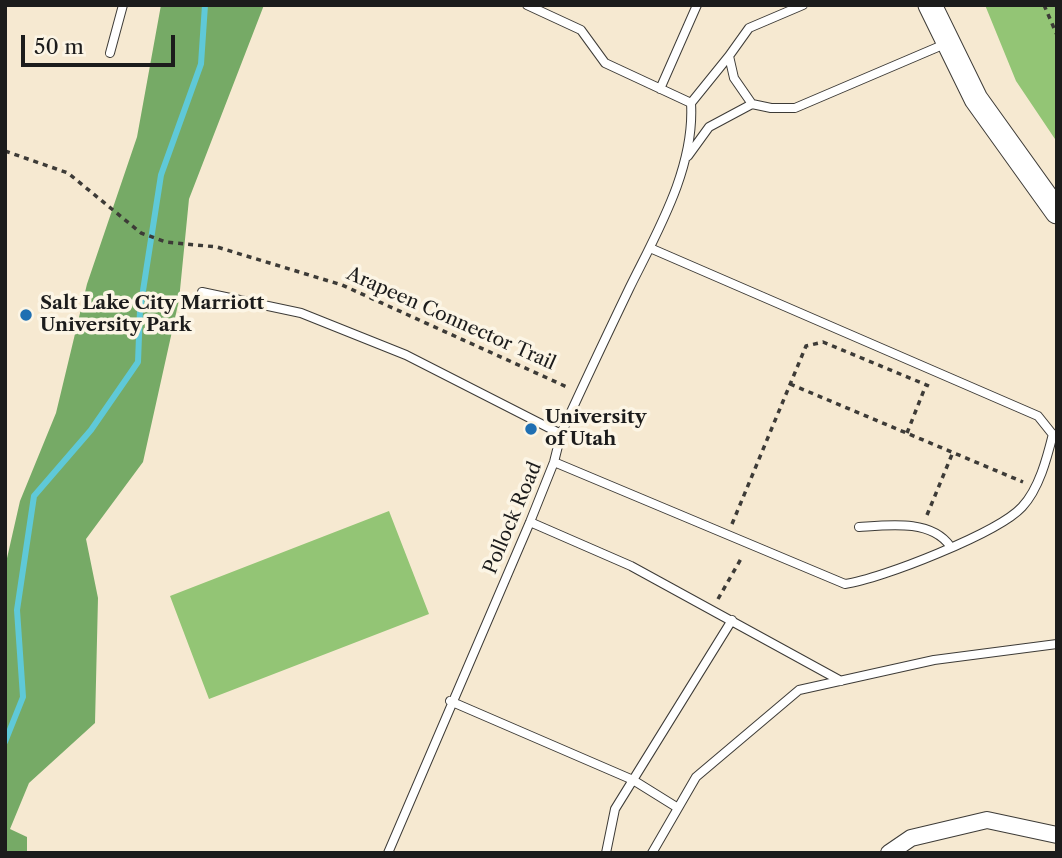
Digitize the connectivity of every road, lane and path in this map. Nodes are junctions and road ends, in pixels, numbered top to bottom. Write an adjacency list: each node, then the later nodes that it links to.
1 (123, 5): 10 (lane)
2 (527, 5): 12 (lane)
3 (697, 5): 12 (lane)
4 (803, 5): 11 (lane)
5 (930, 5): 9 (main road)
6 (947, 5): 9 (main road)
7 (1044, 5): 8 (path)
8 (1057, 35)
9 (950, 42): 14 (lane); 17 (main road)
10 (110, 53)
11 (729, 56): 13 (lane); 14 (lane)
12 (660, 89): 13 (lane)
13 (691, 103): 16 (lane)
14 (752, 104): 16 (lane)
15 (5, 151): 23 (path, Arapeen Connector Trail)
16 (686, 159): 18 (lane, Pollock Road)
17 (1057, 212)
18 (650, 248): 23 (lane, Pollock Road); 26 (lane)
19 (202, 292): 25 (lane)
20 (790, 384): 21 (path); 24 (path); 33 (path)
21 (926, 385): 22 (path); 24 (path)
22 (938, 390)
23 (579, 393): 25 (lane, Pollock Road)
24 (907, 433): 27 (path)
25 (561, 434): 28 (lane, Pollock Road)
26 (1055, 436): 34 (lane)
27 (953, 452): 29 (path); 30 (path)
28 (554, 462): 31 (lane, Pollock Road); 34 (lane)
29 (1029, 474)
30 (924, 520)
31 (530, 522): 37 (lane); 40 (lane, Pollock Road)
32 (859, 527): 34 (lane)
33 (730, 529)
34 (950, 546)
35 (745, 552): 36 (path)
36 (720, 597)
37 (732, 620): 39 (lane); 41 (lane)
38 (1057, 644): 39 (lane)
39 (841, 681): 42 (lane)
40 (450, 701): 41 (lane); 44 (lane, Pollock Road)
41 (633, 780): 42 (lane); 45 (lane)
42 (678, 808): 46 (lane)
43 (1057, 835): 47 (street)
44 (388, 853)
45 (606, 853)
46 (652, 853)
47 (889, 853)

